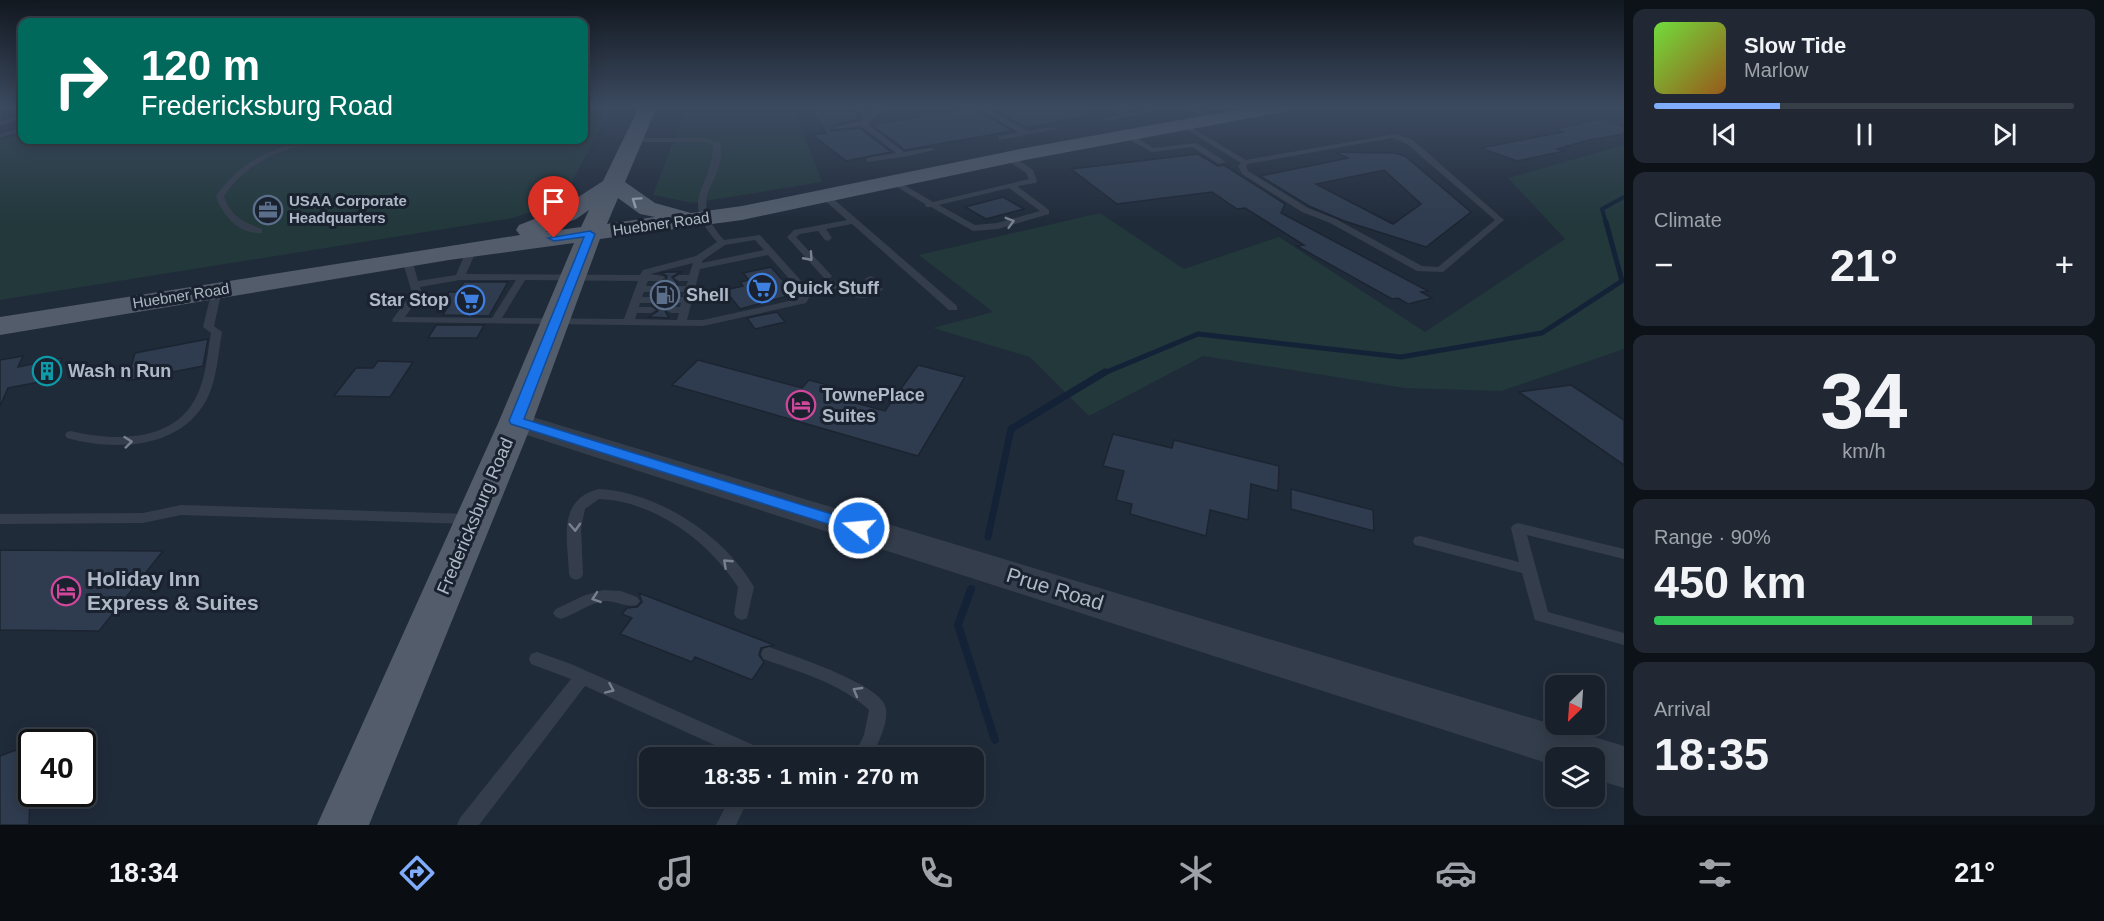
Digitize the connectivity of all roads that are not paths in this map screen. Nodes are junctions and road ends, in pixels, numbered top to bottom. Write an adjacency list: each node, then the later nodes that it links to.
1 (296, 146): 26 (lane)
2 (631, 146): 19 (main road, Fredericksburg Road)
3 (717, 146): 23 (lane)
4 (892, 146): 13 (lane)
5 (1051, 146): 14 (main road, Huebner Road)
6 (1148, 146): 7 (lane)
7 (1189, 146)
8 (1194, 146): 16 (lane)
9 (1222, 146): 17 (lane)
10 (1338, 146): 17 (lane)
11 (1414, 146): 17 (lane)
12 (931, 150): 13 (lane)
13 (903, 155): 15 (lane)
14 (1008, 157): 18 (main road, Huebner Road); 20 (lane)
15 (870, 160)
16 (1222, 162)
17 (1245, 162)
18 (893, 182): 21 (main road, Huebner Road); 22 (lane)
19 (614, 184): 23 (main road, one-way to 19); 27 (main road, Fredericksburg Road); 30 (main road)
20 (1010, 186): 22 (lane); 22 (lane, one-way to 20)
21 (826, 197): 23 (main road, Huebner Road); 24 (lane)
22 (929, 205)
23 (704, 219): 27 (main road, Huebner Road); 29 (lane)
24 (854, 221): 25 (lane); 48 (lane)
25 (820, 228): 28 (lane); 39 (lane, one-way to 39)
26 (259, 231)
27 (590, 234): 30 (main road, Huebner Road); 36 (main road, Fredericksburg Road)
28 (828, 238)
29 (722, 243): 31 (lane); 33 (lane)
30 (472, 249): 32 (main road, Huebner Road); 34 (lane)
31 (770, 252): 33 (lane); 52 (lane)
32 (407, 259): 40 (lane); 43 (main road, Huebner Road)
33 (698, 262): 37 (lane); 38 (lane)
34 (460, 277): 35 (lane); 40 (lane)
35 (522, 278): 36 (lane); 49 (lane)
36 (574, 278): 37 (lane); 50 (main road, Fredericksburg Road)
37 (644, 278): 41 (lane); 41 (lane)
38 (693, 278): 42 (lane); 44 (lane)
39 (870, 279)
40 (415, 285): 49 (lane)
41 (640, 289): 45 (lane)
42 (690, 289): 44 (lane); 47 (lane)
43 (217, 290): 53 (main road, Huebner Road); 55 (lane, one-way to 43)
44 (675, 295): 47 (lane)
45 (634, 305): 46 (lane); 51 (lane)
46 (652, 305)
47 (685, 305): 52 (lane)
48 (953, 308)
49 (495, 321): 50 (lane)
50 (556, 322): 51 (lane); 54 (main road, Fredericksburg Road)
51 (628, 322): 52 (lane)
52 (681, 323)
53 (0, 326)
54 (516, 421): 57 (main road, Fredericksburg Road); 71 (street, Prue Road)
55 (71, 435)
56 (0, 519): 57 (lane)
57 (474, 519): 75 (main road, Fredericksburg Road)
58 (1420, 542): 60 (lane)
59 (1624, 554): 60 (lane)
60 (1527, 569): 65 (lane)
61 (576, 574): 64 (lane, one-way to 61)
62 (632, 601): 63 (lane, one-way to 63)
63 (561, 613)
64 (742, 614)
65 (1624, 639)
66 (769, 654): 70 (lane, one-way to 66)
67 (537, 659): 68 (lane)
68 (582, 677): 69 (lane, one-way to 69); 76 (lane)
69 (740, 747)
70 (867, 747)
71 (1559, 747)
72 (1605, 761): 73 (street, Prue Road)
73 (1624, 767)
74 (735, 807): 77 (lane)
75 (343, 825)
76 (467, 825)
77 (726, 825)

